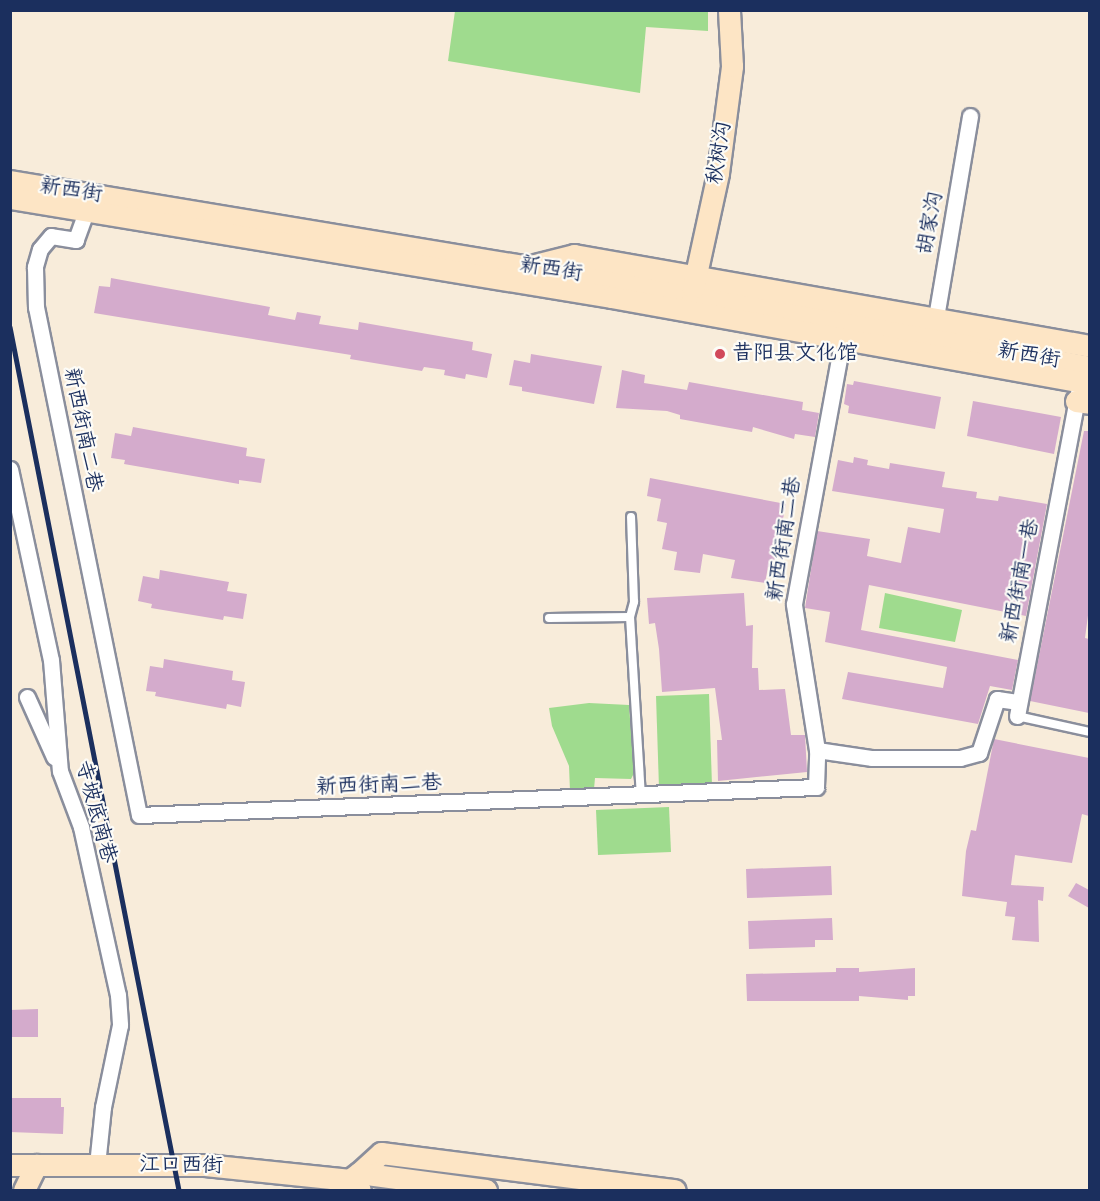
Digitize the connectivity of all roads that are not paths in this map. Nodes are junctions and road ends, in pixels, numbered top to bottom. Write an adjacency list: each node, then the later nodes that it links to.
1 (729, 10): 6 (main road, 秋树沟)
2 (970, 116): 7 (street, 胡家沟)
3 (10, 181): 6 (main road, 新西街)
4 (10, 198): 5 (main road, 新西街)
5 (87, 209): 8 (main road, 新西街); 20 (street, 新西街南二巷)
6 (694, 285): 7 (main road, 新西街)
7 (934, 328): 9 (main road); 10 (main road, 新西街)
8 (843, 337): 10 (main road, 新西街); 18 (street, 新西街南二巷)
9 (1089, 346)
10 (1085, 387): 16 (street, 新西街南一巷)
11 (10, 470): 19 (street, 寺坡底南巷)
12 (631, 517): 14 (lane)
13 (549, 618): 14 (lane)
14 (630, 618): 20 (lane)
15 (27, 698): 19 (street)
16 (1018, 709): 17 (lane); 18 (street)
17 (1089, 732)
18 (817, 750): 20 (street, 新西街南二巷)
19 (60, 771): 23 (street, 寺坡底南巷)
20 (641, 796)
21 (10, 1165): 22 (main road, 江口西街)
22 (36, 1165): 23 (main road, 江口西街); 26 (main road)
23 (97, 1165): 25 (main road, 江口西街)
24 (576, 1183): 25 (main road); 28 (main road)
25 (360, 1185): 27 (main road, 江口西街)
26 (24, 1191)
27 (486, 1191)
28 (675, 1191)

